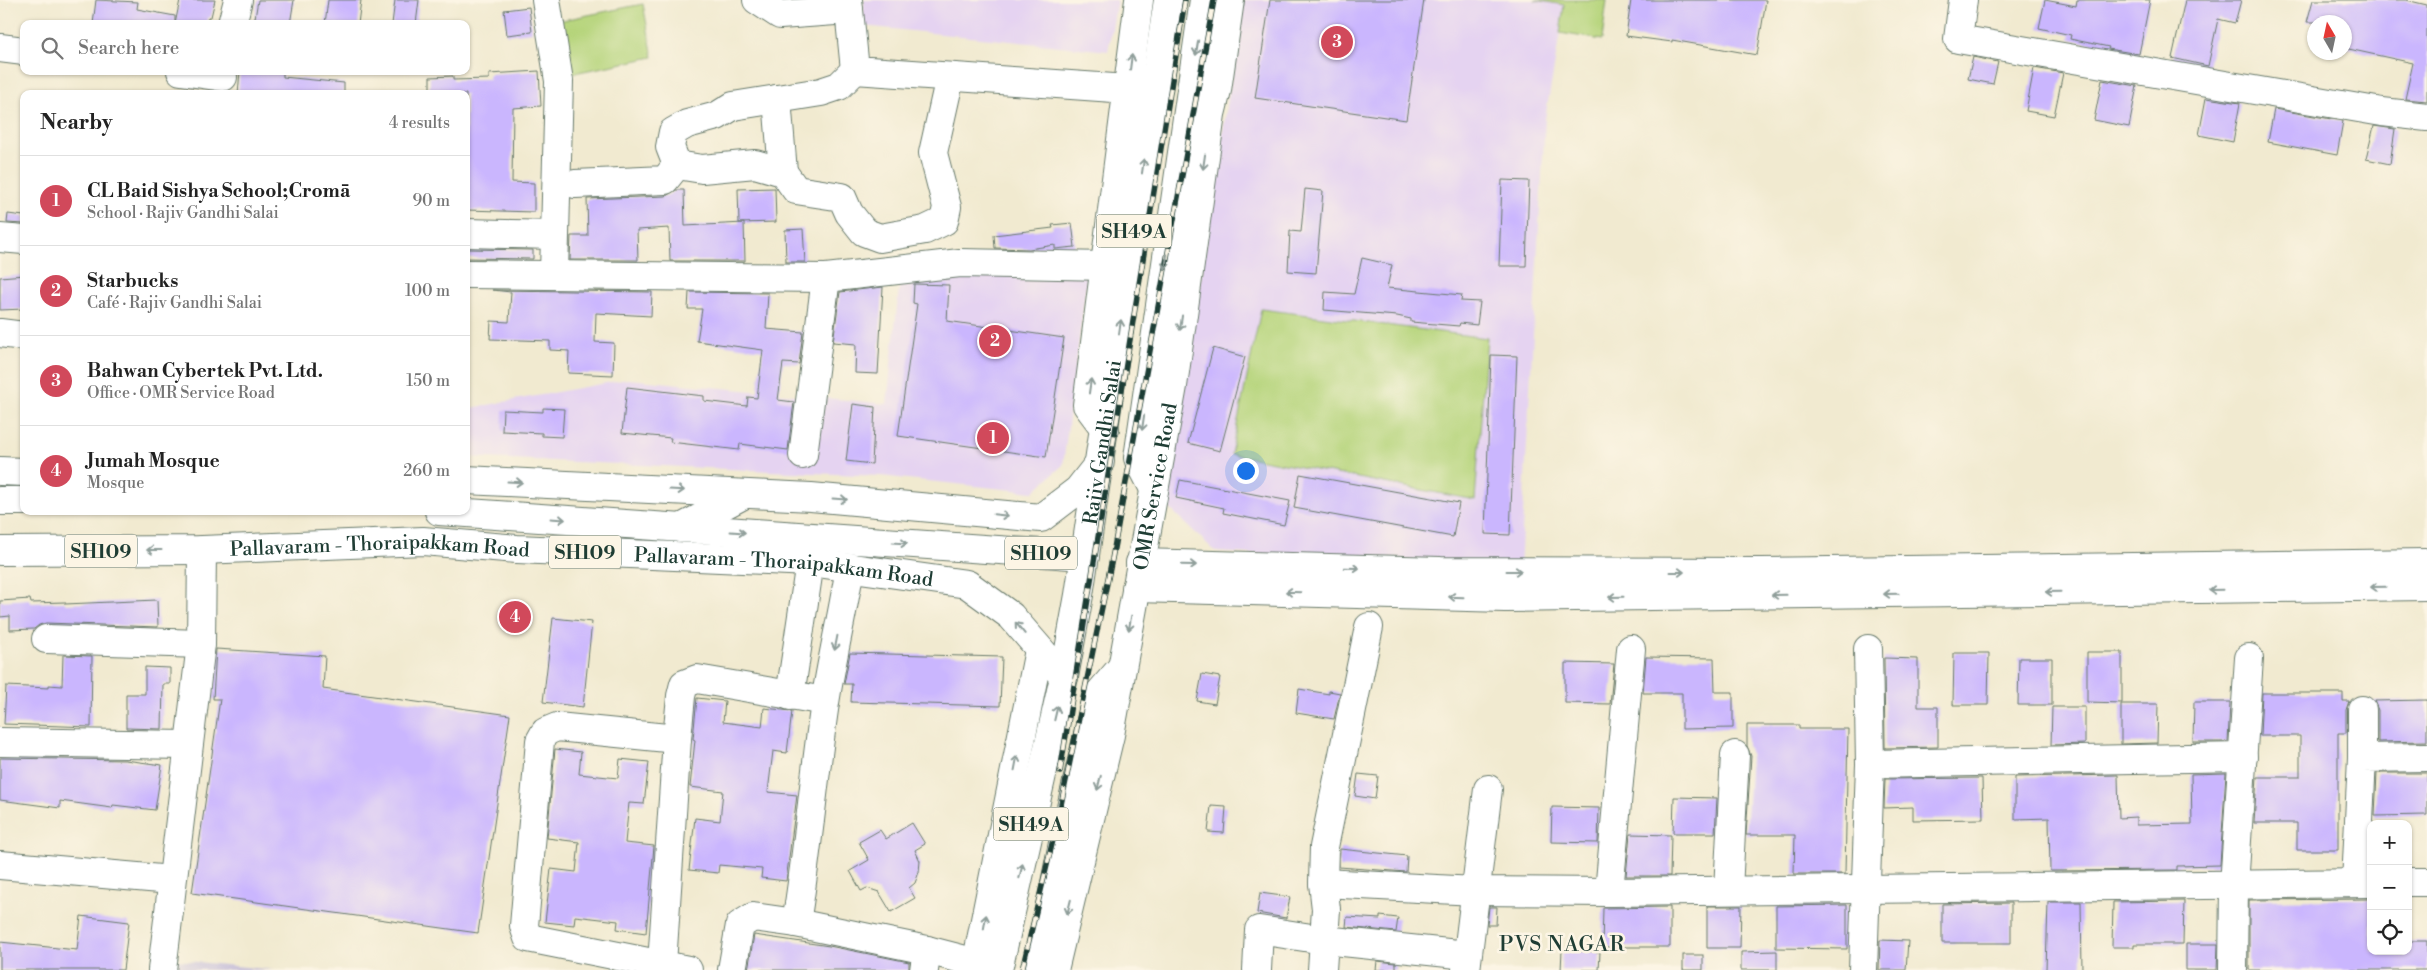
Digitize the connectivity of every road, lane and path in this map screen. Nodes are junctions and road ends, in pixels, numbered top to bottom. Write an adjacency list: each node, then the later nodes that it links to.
1 (238, 0): 10 (street)
2 (546, 0): 24 (street)
3 (757, 0): 9 (street)
4 (1139, 0): 17 (street, one-way to 4)
5 (1168, 0): 33 (street, Rajiv Gandhi Salai / SH49A, one-way to 5)
6 (1204, 0): 39 (street, Rajiv Gandhi Salai / SH49A, one-way to 39)
7 (1230, 0): 39 (street, OMR Service Road, one-way to 39)
8 (1963, 0): 19 (street)
9 (848, 5): 13 (street)
10 (233, 20)
11 (0, 48): 12 (street)
12 (20, 50)
13 (856, 70): 15 (street); 18 (street)
14 (198, 75): 16 (street)
15 (950, 77): 17 (street); 21 (street)
16 (223, 81)
17 (1128, 89): 27 (street)
18 (777, 99): 20 (street); 21 (street)
19 (2427, 117)
20 (677, 165): 21 (street); 22 (street)
21 (783, 172)
22 (575, 184)
23 (470, 232): 24 (street)
24 (554, 235): 29 (street)
25 (0, 238): 26 (street)
26 (20, 240)
27 (1106, 266): 30 (street); 33 (street, one-way to 27)
28 (470, 274): 29 (street)
29 (554, 274): 30 (street)
30 (826, 278): 34 (street)
31 (0, 333): 32 (street)
32 (20, 336)
33 (1105, 429): 35 (street, Rajiv Gandhi Salai / SH49A)
34 (803, 455)
35 (1100, 462): 40 (street, one-way to 35); 49 (street, Rajiv Gandhi Salai / SH49A)
36 (0, 471): 37 (street)
37 (20, 472)
38 (470, 480): 40 (street, one-way to 40)
39 (1154, 489): 53 (street, OMR Service Road)
40 (745, 494): 45 (street)
41 (0, 501): 42 (street)
42 (20, 501)
43 (470, 513): 44 (street, Pallavaram - Thoraipakkam Road / SH109)
44 (521, 517): 45 (street, Pallavaram - Thoraipakkam Road / SH109, one-way to 45); 46 (street)
45 (681, 528): 49 (street, Pallavaram - Thoraipakkam Road / SH109, one-way to 49)
46 (518, 549): 47 (street, Pallavaram - Thoraipakkam Road / SH109); 50 (street, Pallavaram - Thoraipakkam Road / SH109)
47 (202, 550): 48 (street, Pallavaram - Thoraipakkam Road / SH109, one-way to 48); 57 (street)
48 (0, 551)
49 (1085, 556): 63 (street, Rajiv Gandhi Salai / SH49A)
50 (810, 562): 52 (street, Pallavaram - Thoraipakkam Road / SH109); 64 (street)
51 (2427, 563): 53 (street, one-way to 51)
52 (850, 567): 60 (street, Pallavaram - Thoraipakkam Road / SH109, one-way to 52); 65 (street, one-way to 65)
53 (1138, 576): 54 (street, one-way to 53); 62 (street, OMR Service Road, one-way to 62)
54 (2427, 586)
55 (1369, 627): 80 (street)
56 (46, 639): 57 (street)
57 (201, 644): 69 (street)
58 (1631, 649): 86 (street)
59 (1868, 649): 74 (street)
60 (1039, 650): 63 (street); 92 (street, one-way to 60)
61 (2249, 658): 71 (street)
62 (1122, 666): 96 (street, SH49A); 97 (street, OMR Service Road, one-way to 97)
63 (1064, 677): 92 (street, Rajiv Gandhi Salai / SH49A, one-way to 63)
64 (790, 696): 65 (street); 67 (street)
65 (825, 701): 87 (street)
66 (2362, 710): 73 (street)
67 (677, 739): 91 (street); 91 (street)
68 (0, 742): 69 (street)
69 (187, 745): 77 (street)
70 (1735, 755): 84 (street)
71 (2243, 757): 74 (street); 82 (street)
72 (2427, 757): 73 (street)
73 (2362, 758): 81 (street)
74 (1870, 764): 83 (street)
75 (1488, 789): 85 (street)
76 (0, 865): 77 (street)
77 (172, 880): 93 (street)
78 (2412, 882): 79 (street)
79 (2427, 882)
80 (1323, 883): 85 (street); 88 (street)
81 (2364, 883): 82 (street)
82 (2234, 886): 83 (street); 101 (street)
83 (1864, 889): 84 (street); 100 (street)
84 (1728, 890): 86 (street)
85 (1474, 891): 86 (street); 90 (street)
86 (1609, 892)
87 (796, 923): 89 (street); 95 (street)
88 (1324, 940): 90 (street); 98 (street); 99 (street)
89 (925, 960): 92 (street)
90 (1467, 963)
91 (662, 964): 94 (street)
92 (984, 968)
93 (162, 970)
94 (688, 970)
95 (732, 970)
96 (1038, 970)
97 (1054, 970)
98 (1257, 970)
99 (1322, 970)
100 (1863, 970)
101 (2233, 970)

